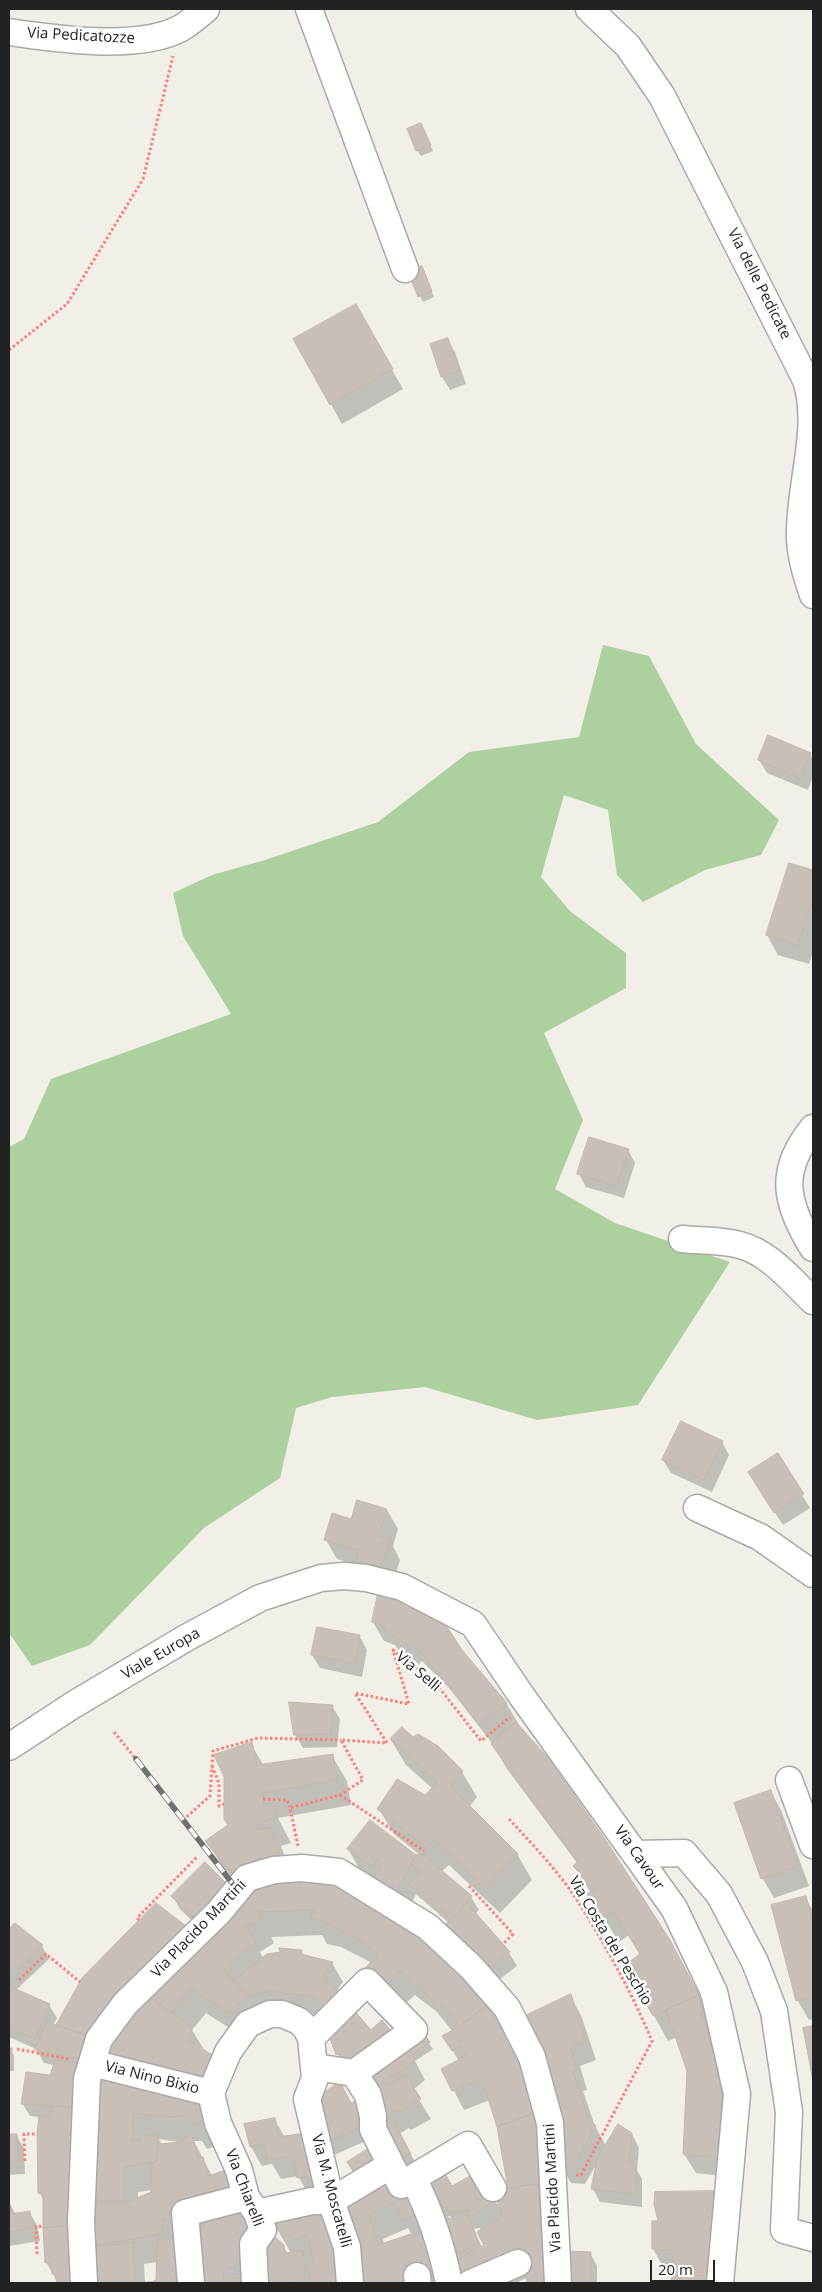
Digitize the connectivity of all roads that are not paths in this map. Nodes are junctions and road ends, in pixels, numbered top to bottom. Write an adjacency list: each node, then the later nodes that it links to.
1 (309, 9): 5 (street)
2 (589, 9): 6 (street, Via delle Pedicate)
3 (198, 15): 4 (street, Via Pedicatozze)
4 (9, 32)
5 (405, 269)
6 (812, 407): 7 (street, Via delle Pedicate)
7 (813, 595)
8 (813, 1128): 10 (street)
9 (682, 1239): 11 (street)
10 (813, 1248)
11 (813, 1301)
12 (698, 1508): 13 (street)
13 (813, 1574)
14 (321, 1578): 15 (street, Viale Europa); 19 (street, Via Cavour)
15 (9, 1747)
16 (789, 1780): 17 (street)
17 (813, 1845)
18 (300, 1851): 20 (street)
19 (637, 1854): 30 (street); 39 (street, Via Cavour)
20 (428, 1927): 22 (street, Via Placido Martini); 38 (street, Via Placido Martini)
21 (311, 2038): 23 (street); 24 (street); 25 (street)
22 (92, 2063): 25 (street, Via Nino Bixio); 32 (street, Via Placido Martini)
23 (314, 2067): 24 (street); 28 (street, Via M. Moscatelli)
24 (354, 2074): 26 (street)
25 (212, 2093): 29 (street, Via Chiarelli)
26 (402, 2171): 27 (street); 28 (street); 36 (street)
27 (492, 2188)
28 (331, 2201): 29 (street); 35 (street, Via M. Moscatelli)
29 (252, 2205): 33 (street); 34 (street, Via Chiarelli)
30 (813, 2238)
31 (518, 2263): 37 (street)
32 (84, 2283)
33 (190, 2283)
34 (255, 2283)
35 (350, 2283)
36 (449, 2283)
37 (471, 2283)
38 (558, 2283)
39 (720, 2283)

